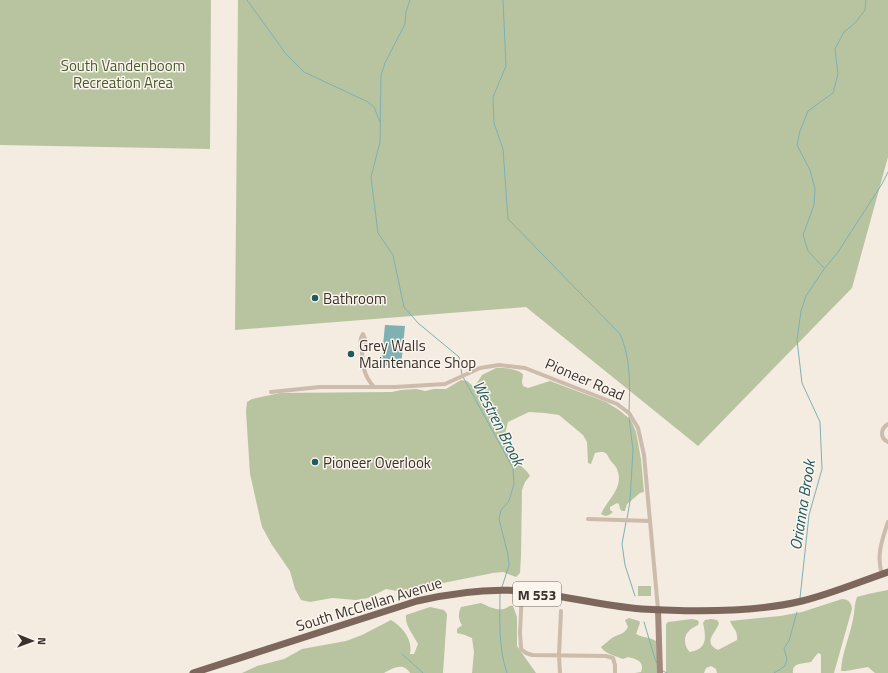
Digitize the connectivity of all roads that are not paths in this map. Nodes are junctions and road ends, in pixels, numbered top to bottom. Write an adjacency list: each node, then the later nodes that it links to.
1 (362, 350): 2 (street)
2 (374, 387): 3 (street, Pioneer Road); 7 (street, Pioneer Road)
3 (271, 392)
4 (888, 424): 5 (street)
5 (888, 442)
6 (588, 519): 7 (street)
7 (650, 521): 11 (street, Pioneer Road)
8 (888, 522): 9 (street)
9 (885, 573): 11 (main road, South McClellan Avenue / M 553)
10 (522, 591): 11 (main road, South McClellan Avenue / M 553); 13 (street); 14 (main road, South McClellan Avenue / M 553)
11 (658, 609): 17 (street, Pioneer Road)
12 (561, 611): 13 (street)
13 (559, 655): 15 (street); 16 (street)
14 (193, 673)
15 (560, 673)
16 (615, 673)
17 (660, 673)

